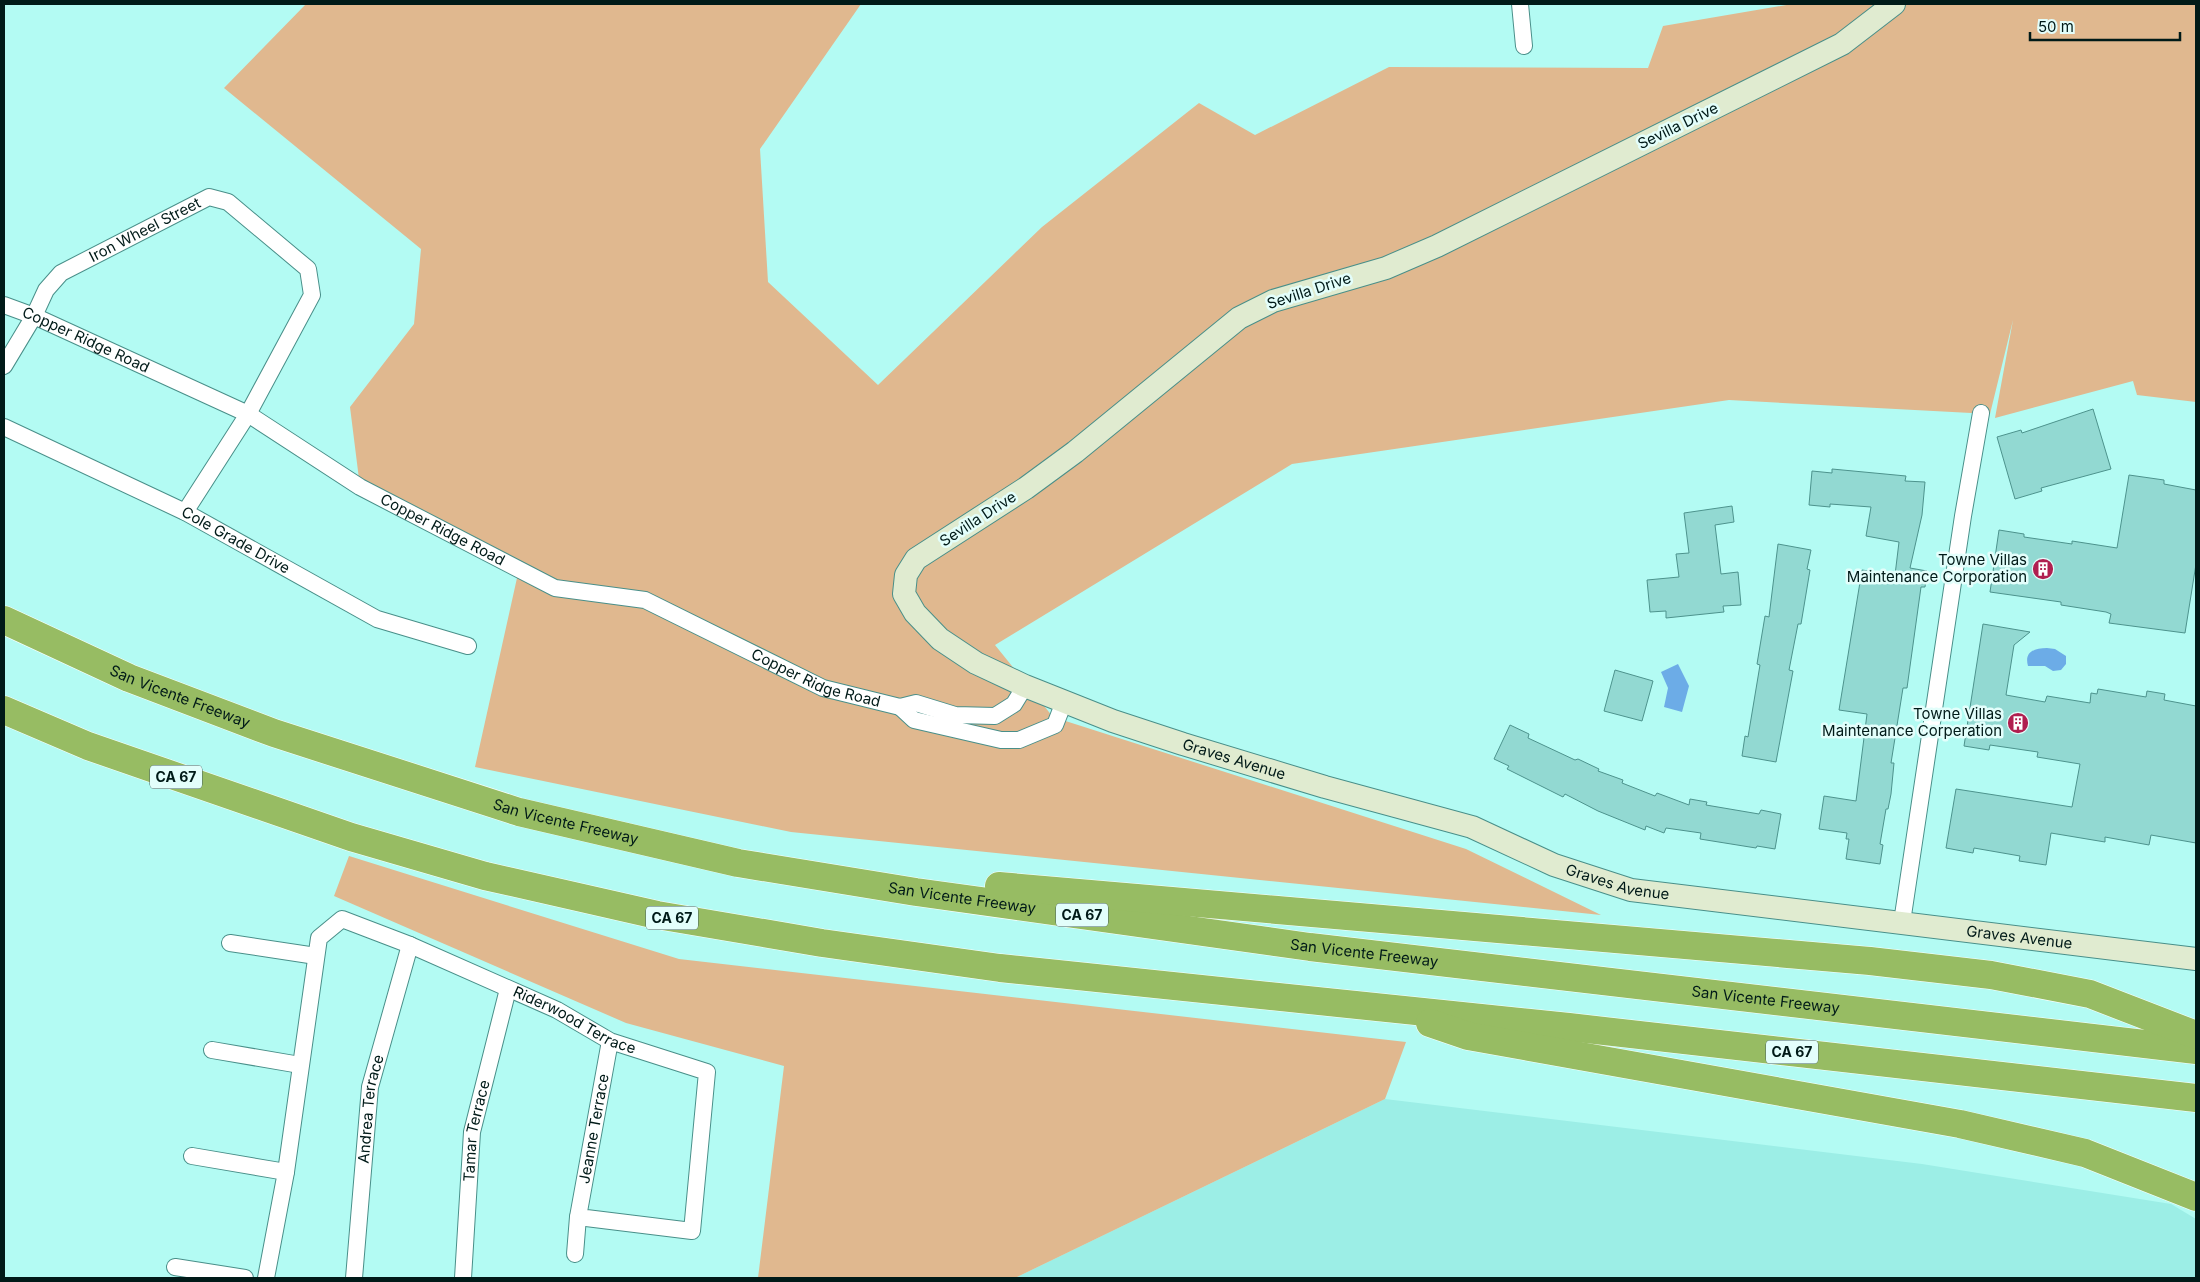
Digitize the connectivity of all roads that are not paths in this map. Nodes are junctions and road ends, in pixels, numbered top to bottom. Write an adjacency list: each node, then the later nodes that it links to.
1 (1520, 4): 3 (street)
2 (1894, 4): 13 (street, Sevilla Drive)
3 (1524, 46)
4 (4, 305): 5 (street, Copper Ridge Road)
5 (34, 316): 6 (street, Iron Wheel Street); 8 (street, Copper Ridge Road); 8 (street, Iron Wheel Street)
6 (4, 366)
7 (1981, 413): 18 (street)
8 (248, 414): 10 (street, Iron Wheel Street); 15 (street, Copper Ridge Road)
9 (4, 427): 10 (street, Cole Grade Drive)
10 (185, 512): 12 (street, Cole Grade Drive)
11 (4, 620): 17 (highway, San Vicente Freeway / CA 67)
12 (468, 646)
13 (1025, 686): 14 (street, Sevilla Drive); 15 (street, Copper Ridge Road)
14 (1064, 702): 15 (street, Copper Ridge Road); 18 (street, Graves Avenue)
15 (900, 707)
16 (4, 710): 24 (highway, CA 67)
17 (738, 863): 25 (highway); 28 (highway, San Vicente Freeway / CA 67)
18 (1902, 922): 22 (street, Graves Avenue)
19 (230, 943): 21 (street)
20 (410, 945): 21 (street, Riderwood Terrace); 23 (street, Riderwood Terrace); 39 (street, Andrea Terrace)
21 (316, 956): 29 (street, Riderwood Terrace)
22 (2196, 959)
23 (508, 989): 26 (street, Riderwood Terrace); 40 (street, Tamar Terrace)
24 (1388, 1008): 30 (highway, CA 67); 33 (highway)
25 (2196, 1035)
26 (610, 1040): 34 (street, Jeanne Terrace); 34 (street, Riderwood Terrace)
27 (212, 1050): 29 (street)
28 (2196, 1050)
29 (300, 1066): 32 (street, Riderwood Terrace)
30 (2196, 1098)
31 (192, 1156): 32 (street)
32 (286, 1172): 38 (street, Riderwood Terrace)
33 (2196, 1197)
34 (578, 1217): 35 (street, Jeanne Terrace)
35 (575, 1254)
36 (175, 1267): 37 (street)
37 (245, 1278)
38 (266, 1278)
39 (354, 1278)
40 (463, 1278)

